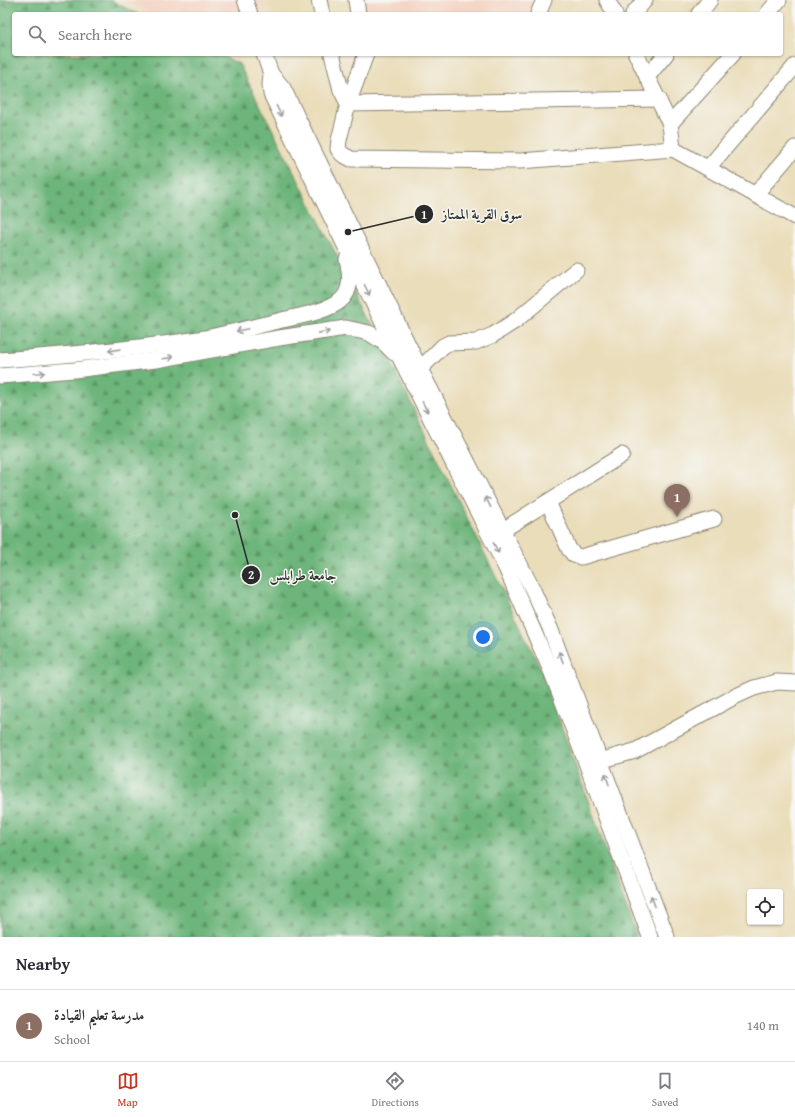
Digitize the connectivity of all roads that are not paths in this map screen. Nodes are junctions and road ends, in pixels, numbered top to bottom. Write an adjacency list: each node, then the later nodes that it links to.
1 (245, 0): 9 (street)
2 (319, 0): 10 (street)
3 (356, 0): 11 (street)
4 (544, 0): 12 (street)
5 (607, 0): 13 (street)
6 (645, 0): 14 (street)
7 (710, 0): 15 (street)
8 (779, 0): 16 (street)
9 (249, 12)
10 (322, 12)
11 (358, 12)
12 (539, 12)
13 (614, 12)
14 (635, 12)
15 (701, 12)
16 (770, 12)
17 (265, 56): 24 (street)
18 (332, 56): 27 (street)
19 (368, 56): 27 (street)
20 (637, 56): 25 (street)
21 (664, 56): 25 (street)
22 (731, 56): 28 (street)
23 (795, 66): 31 (street)
24 (271, 74): 34 (street, one-way to 34); 42 (street)
25 (647, 77): 26 (street)
26 (659, 100): 27 (street); 28 (street)
27 (348, 104): 30 (street)
28 (670, 124): 30 (street)
29 (795, 148): 32 (street)
30 (674, 149): 31 (street)
31 (708, 168): 32 (street)
32 (756, 195): 33 (street)
33 (795, 217)
34 (344, 242): 36 (street); 40 (street, one-way to 40)
35 (576, 270): 42 (street)
36 (292, 318): 37 (street); 38 (street)
37 (260, 326): 39 (street); 41 (street, one-way to 41)
38 (297, 336): 39 (street); 40 (street, one-way to 40)
39 (262, 341): 43 (street, one-way to 39)
40 (400, 358): 49 (street, one-way to 49)
41 (0, 360)
42 (420, 369): 47 (street, one-way to 42)
43 (0, 376)
44 (622, 454): 45 (street)
45 (548, 502): 46 (street); 47 (street)
46 (714, 519)
47 (502, 530): 49 (street, one-way to 47)
48 (795, 683): 49 (street)
49 (594, 763): 50 (street); 51 (street, one-way to 49)
50 (650, 937)
51 (667, 937)

